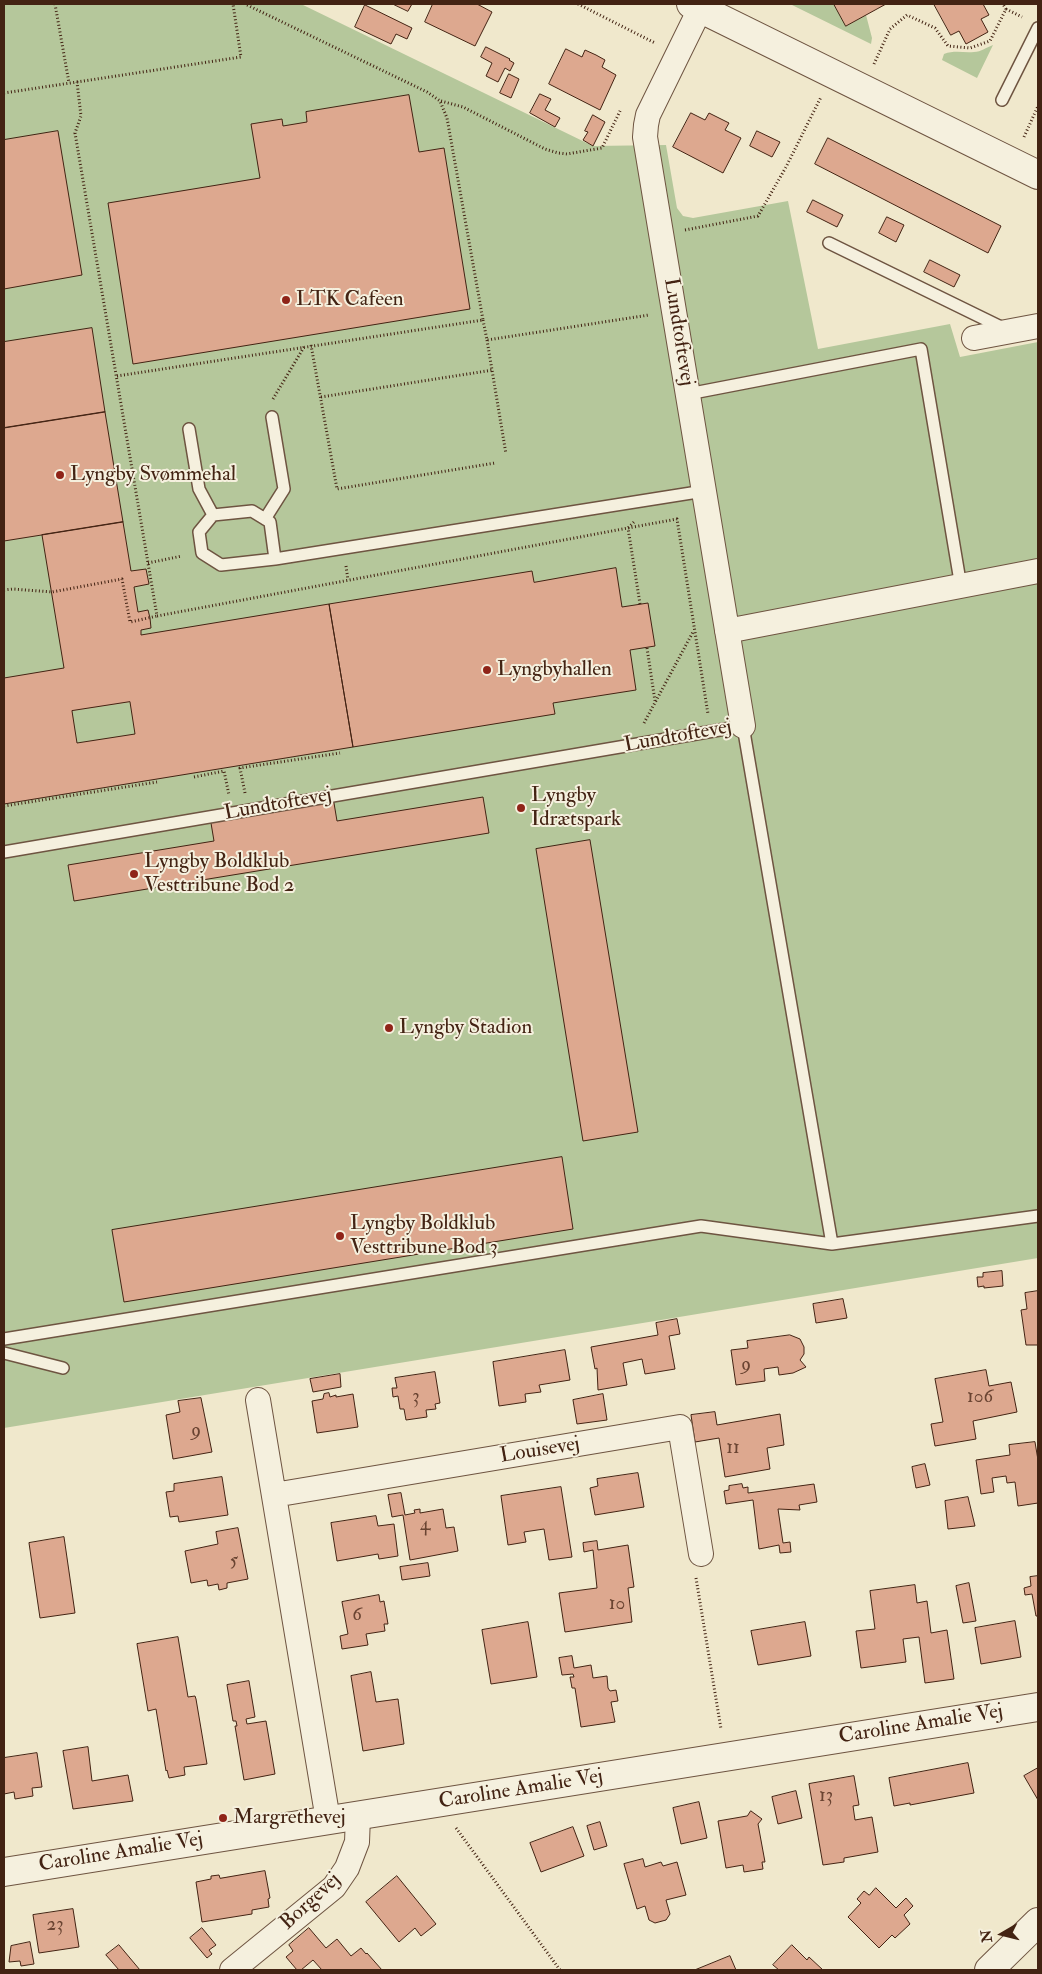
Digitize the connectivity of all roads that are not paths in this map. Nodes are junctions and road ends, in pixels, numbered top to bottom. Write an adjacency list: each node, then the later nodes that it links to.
1 (696, 6): 4 (street, Lundtoftevej); 9 (street, Lundtoftevej)
2 (1038, 28): 3 (lane)
3 (1002, 100)
4 (1038, 176)
5 (829, 243): 7 (lane)
6 (1038, 326): 7 (street)
7 (1009, 331): 8 (street)
8 (974, 338)
9 (688, 394): 12 (street, Lundtoftevej); 17 (lane)
10 (272, 416): 14 (lane)
11 (189, 429): 13 (lane)
12 (704, 491): 15 (lane); 18 (street, Lundtoftevej)
13 (213, 515): 14 (lane); 15 (lane)
14 (265, 519): 15 (lane)
15 (275, 559)
16 (1038, 570): 17 (street)
17 (961, 587): 18 (street)
18 (727, 631): 19 (street, Lundtoftevej)
19 (743, 726): 20 (lane, Lundtoftevej); 22 (lane)
20 (4, 852)
21 (1038, 1216): 22 (lane)
22 (832, 1244): 23 (lane)
23 (4, 1339)
24 (4, 1353): 25 (lane)
25 (63, 1368)
26 (258, 1400): 27 (street)
27 (274, 1495): 28 (street, Louisevej); 31 (street)
28 (701, 1554)
29 (1038, 1707): 30 (street, Caroline Amalie Vej)
30 (358, 1816): 31 (street, Caroline Amalie Vej); 34 (street, Borgevej)
31 (328, 1820): 32 (street, Caroline Amalie Vej)
32 (4, 1872)
33 (1038, 1922): 35 (street)
34 (232, 1970)
35 (989, 1970)

